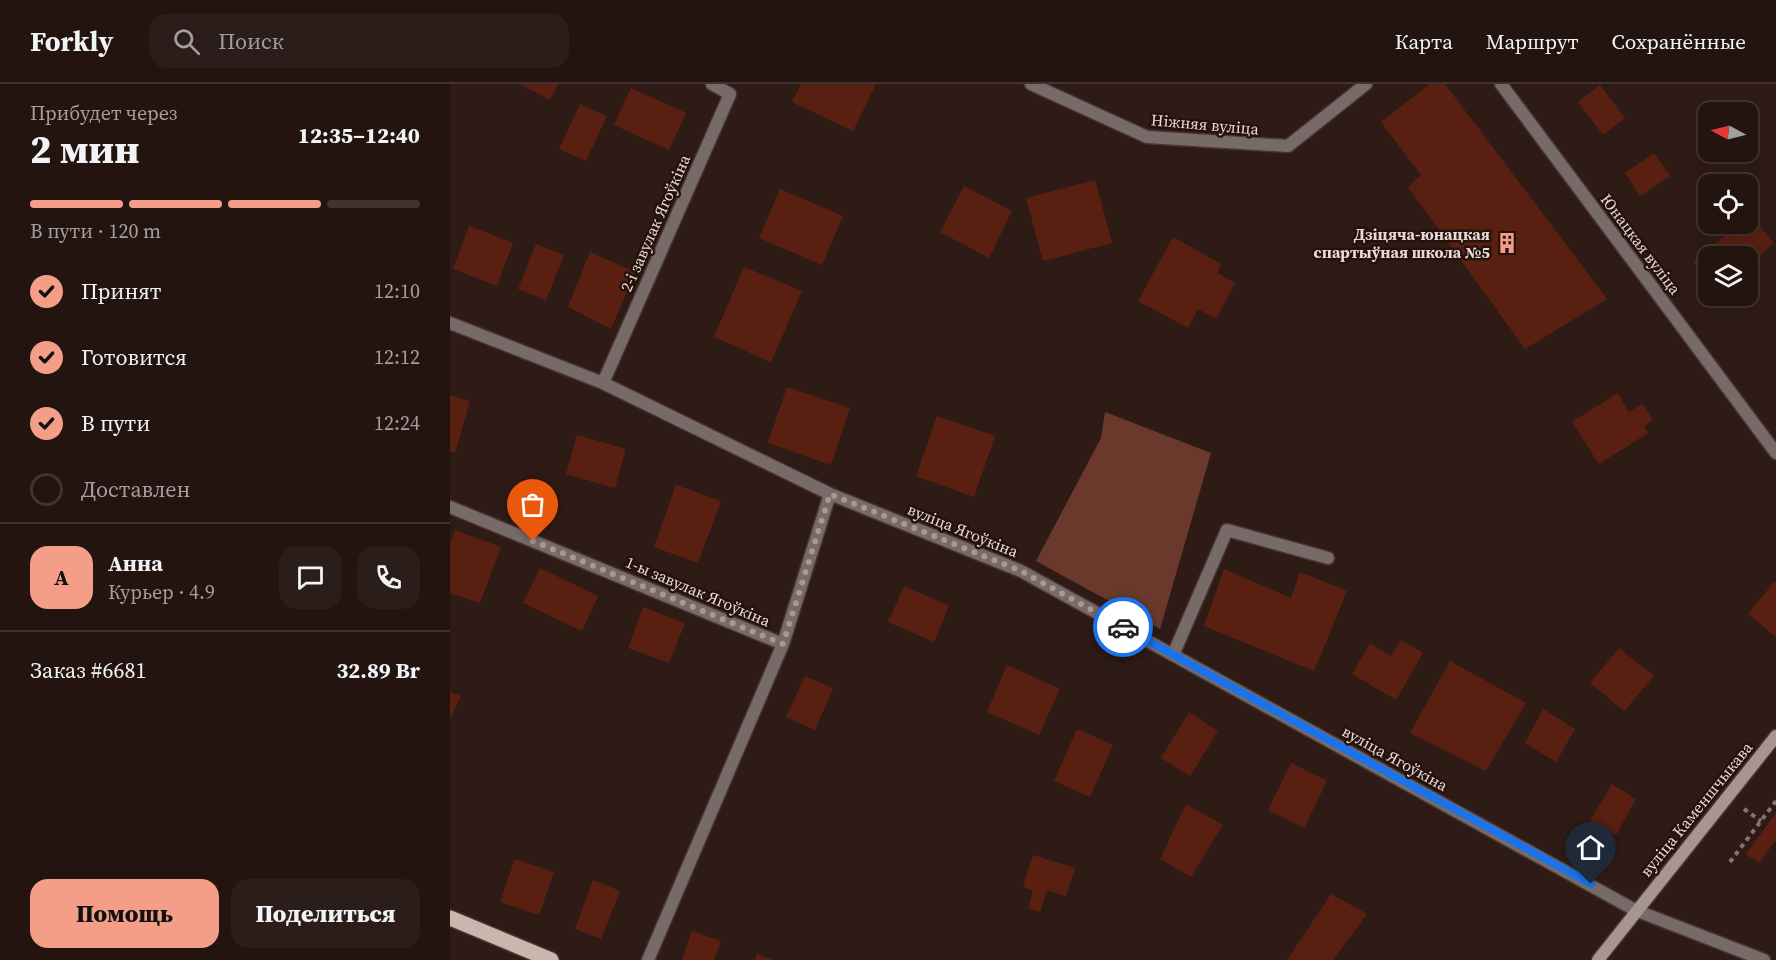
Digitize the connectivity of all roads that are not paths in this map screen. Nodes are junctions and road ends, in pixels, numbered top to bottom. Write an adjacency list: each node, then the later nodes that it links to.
1 (712, 84): 5 (street, 2-і завулак Ягоўкіна)
2 (1031, 84): 3 (street, Ніжняя вуліца)
3 (1366, 84)
4 (1501, 84): 8 (street, Юнацкая вуліца)
5 (733, 89): 7 (street, 2-і завулак Ягоўкіна)
6 (450, 323): 7 (street, вуліца Ягоўкіна)
7 (603, 384): 9 (street, вуліца Ягоўкіна)
8 (1776, 453)
9 (830, 494): 12 (street); 13 (street, вуліца Ягоўкіна)
10 (450, 507): 12 (street, 1-ы завулак Ягоўкіна)
11 (1328, 558): 13 (street)
12 (783, 644): 18 (street, 1-ы завулак Ягоўкіна)
13 (1173, 655): 15 (street, вуліца Ягоўкіна)
14 (1776, 736): 15 (street, вуліца Каменшчыкава)
15 (1635, 910): 19 (street, вуліца Каменшчыкава); 20 (street, вуліца Ягоўкіна)
16 (450, 918): 17 (main road)
17 (551, 960)
18 (648, 960)
19 (1598, 960)
20 (1764, 960)

